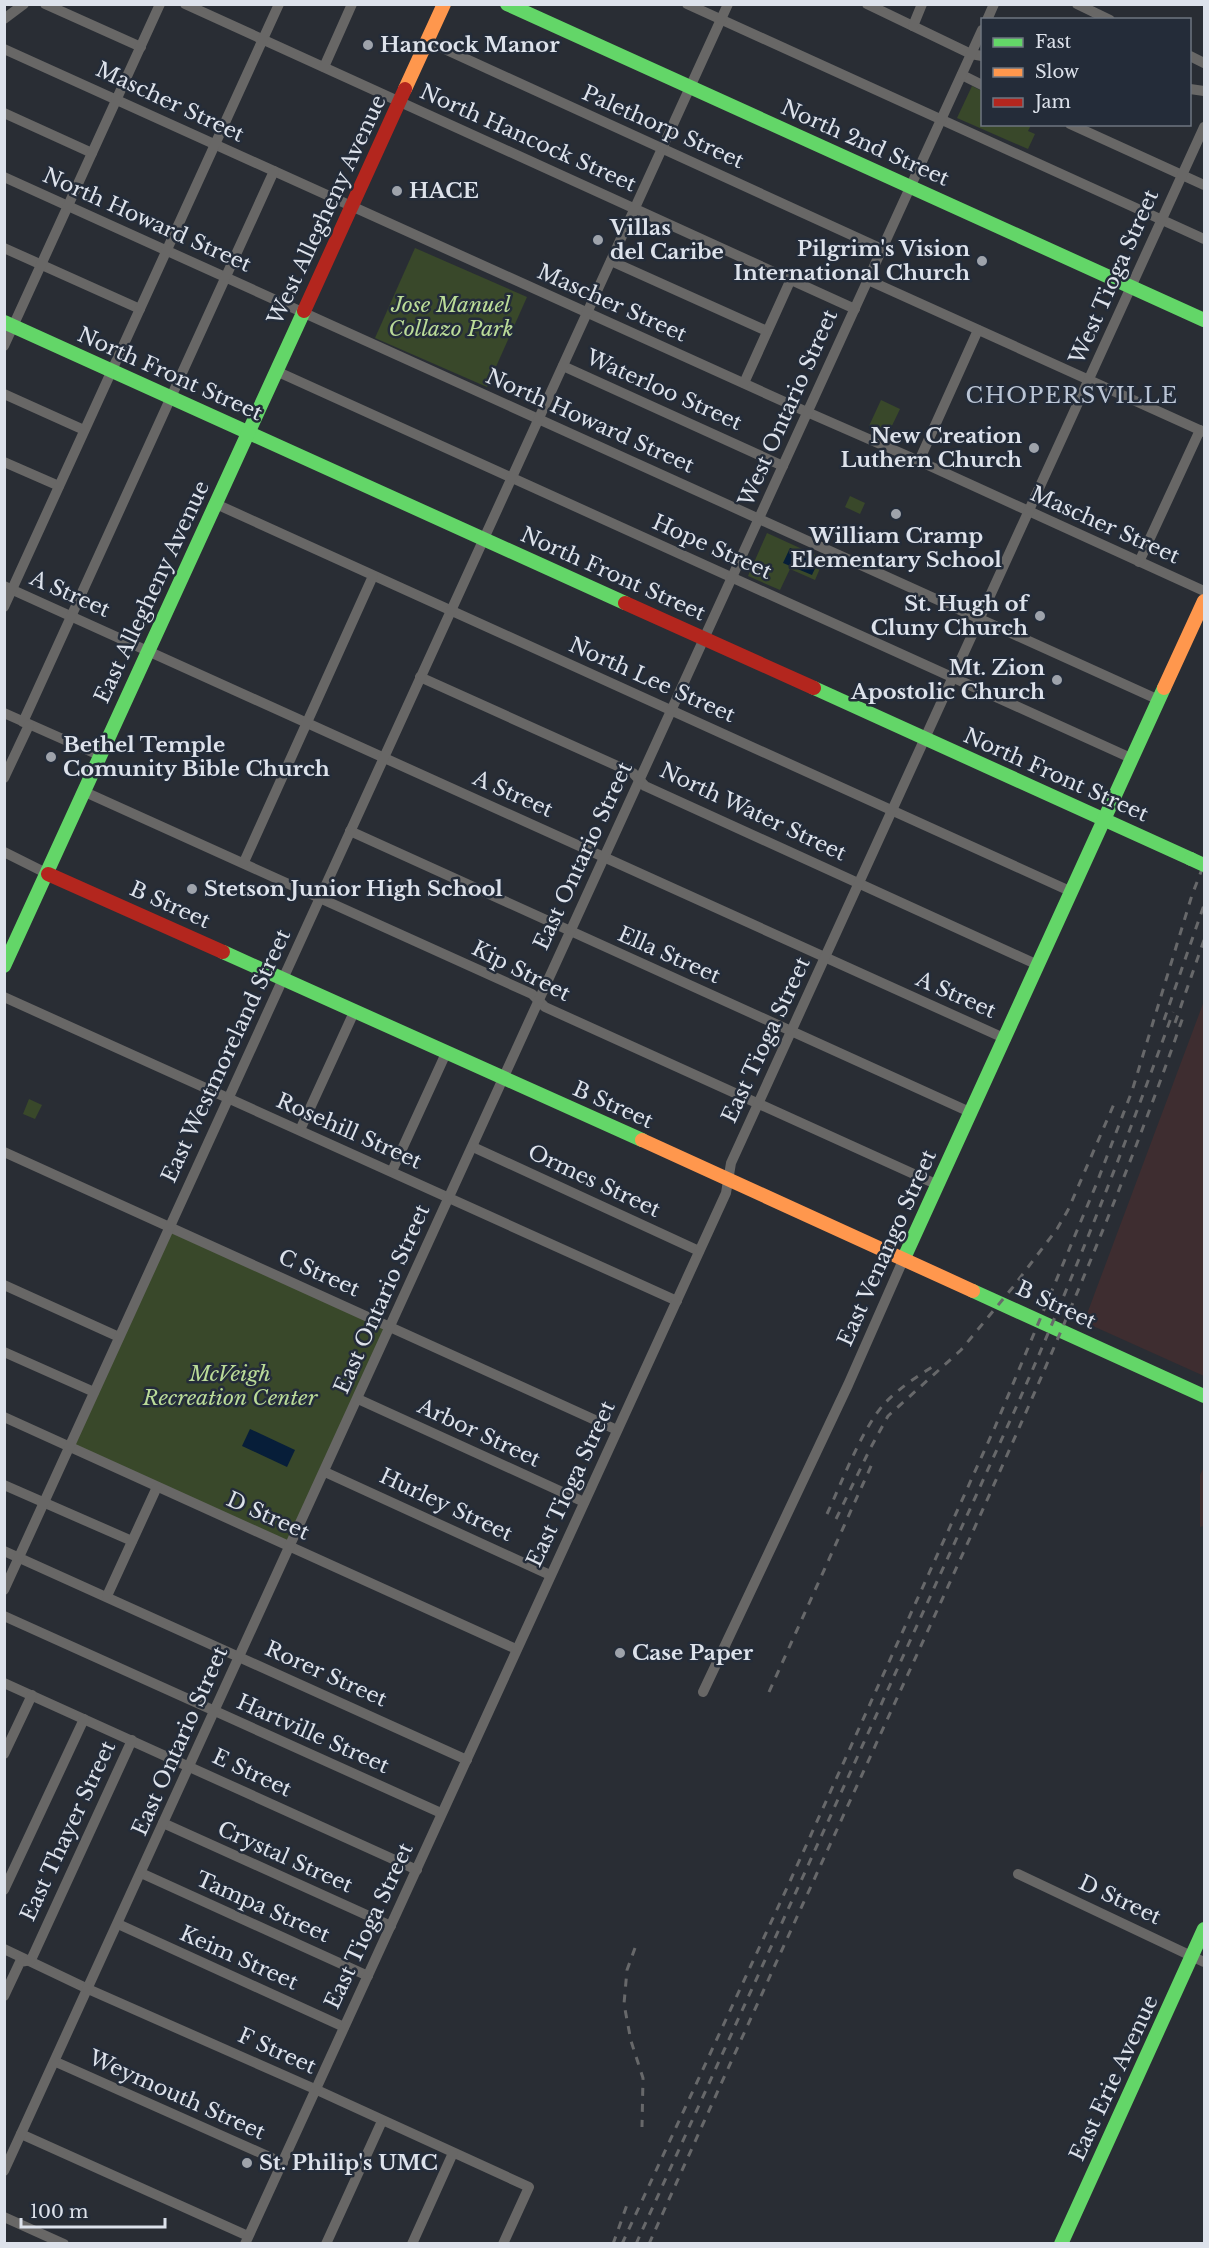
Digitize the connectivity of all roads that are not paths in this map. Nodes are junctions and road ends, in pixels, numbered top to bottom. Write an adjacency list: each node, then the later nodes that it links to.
1 (24, 4): 17 (street)
2 (45, 4): 23 (street)
3 (160, 4): 23 (street)
4 (185, 4): 21 (street, North Hancock Street)
5 (279, 4): 21 (street)
6 (352, 4): 26 (street)
7 (444, 4): 22 (main road, West Allegheny Avenue)
8 (507, 4): 29 (main road, North 2nd Street)
9 (687, 4): 18 (street)
10 (728, 4): 18 (street, East Westmoreland Street)
11 (867, 4): 19 (street)
12 (922, 4): 19 (street)
13 (994, 4): 15 (street)
14 (1077, 4): 16 (street)
15 (988, 18)
16 (1106, 18)
17 (4, 19)
18 (721, 20): 29 (street, East Westmoreland Street); 33 (street)
19 (913, 26): 25 (street)
20 (981, 35): 25 (street, West Ontario Street)
21 (264, 40): 26 (street, North Hancock Street); 36 (street)
22 (427, 42): 31 (main road, West Allegheny Avenue); 37 (street, Palethorp Street)
23 (141, 47): 30 (street)
24 (4, 49): 30 (street, Mascher Street)
25 (977, 55): 27 (street, West Ontario Street)
26 (324, 67): 31 (street, North Hancock Street)
27 (962, 75): 28 (street); 33 (street, West Ontario Street)
28 (981, 84)
29 (690, 87): 37 (street, East Westmoreland Street); 43 (main road, North 2nd Street)
30 (117, 99): 36 (street, Mascher Street); 38 (street)
31 (400, 101): 45 (main road, West Allegheny Avenue); 46 (street, North Hancock Street)
32 (4, 113): 38 (street)
33 (941, 120): 43 (street, West Ontario Street); 47 (street)
34 (1074, 126): 40 (street)
35 (1204, 127): 40 (street, West Tioga Street)
36 (215, 144): 39 (street, Mascher Street); 51 (street)
37 (662, 148): 46 (street, East Westmoreland Street); 50 (street, Palethorp Street)
38 (92, 153): 44 (street)
39 (274, 171): 45 (street, Mascher Street); 54 (street)
40 (1182, 175): 42 (street); 47 (street, West Tioga Street)
41 (4, 177): 44 (street, North Howard Street)
42 (1204, 185)
43 (911, 187): 50 (street, West Ontario Street); 57 (main road, North 2nd Street)
44 (68, 206): 51 (street, North Howard Street); 53 (street)
45 (352, 206): 60 (main road, West Allegheny Avenue); 61 (street, Mascher Street)
46 (635, 208): 52 (street, East Westmoreland Street); 55 (street, North Hancock Street)
47 (1162, 220): 48 (street); 57 (street, West Tioga Street)
48 (1204, 239)
49 (4, 248): 53 (street)
50 (882, 249): 56 (street, West Ontario Street)
51 (167, 251): 54 (street, North Howard Street); 58 (street)
52 (611, 261): 61 (street, East Westmoreland Street); 65 (street)
53 (42, 264): 58 (street); 63 (street)
54 (225, 277): 60 (street, North Howard Street); 73 (street)
55 (791, 279): 59 (street, North Hancock Street); 65 (street)
56 (868, 280): 59 (street, West Ontario Street); 64 (street)
57 (1131, 287): 62 (main road, North 2nd Street); 70 (street, West Tioga Street)
58 (140, 309): 68 (street)
59 (855, 309): 74 (street, West Ontario Street)
60 (303, 312): 69 (main road, West Allegheny Avenue); 75 (street, North Howard Street)
61 (587, 313): 67 (street, East Westmoreland Street); 71 (street, Mascher Street)
62 (1204, 320)
63 (9, 324): 66 (street); 68 (main road, North Front Street)
64 (978, 330): 70 (street); 79 (street)
65 (767, 331): 71 (street)
66 (4, 346)
67 (563, 366): 75 (street, East Westmoreland Street); 81 (street, Waterloo Street)
68 (112, 371): 73 (main road, North Front Street); 76 (street)
69 (276, 371): 78 (main road, West Allegheny Avenue); 82 (street, Hope Street)
70 (1089, 380): 77 (street); 85 (street, West Tioga Street)
71 (744, 383): 74 (street, Mascher Street)
72 (4, 394): 76 (street)
73 (171, 397): 78 (main road, North Front Street); 96 (street)
74 (807, 412): 79 (street, Mascher Street); 81 (street, West Ontario Street)
75 (538, 418): 82 (street, East Westmoreland Street); 86 (street, North Howard Street)
76 (84, 430): 83 (street)
77 (1202, 431): 88 (street)
78 (248, 432): 84 (main road, East Allegheny Avenue); 87 (main road, North Front Street)
79 (919, 460): 85 (street, Mascher Street)
80 (4, 462): 83 (street)
81 (783, 466): 86 (street, West Ontario Street)
82 (511, 479): 87 (street, East Westmoreland Street); 90 (street, Hope Street)
83 (59, 486): 91 (street)
84 (216, 504): 89 (street, North Lee Street); 99 (main road, East Allegheny Avenue)
85 (1029, 512): 88 (street, Mascher Street); 97 (street, West Tioga Street)
86 (760, 519): 90 (street, West Ontario Street); 97 (street, North Howard Street)
87 (484, 539): 95 (street, East Westmoreland Street); 98 (main road, North Front Street)
88 (1139, 562): 92 (street, Mascher Street)
89 (373, 576): 95 (street, North Lee Street); 106 (street)
90 (732, 578): 98 (street, West Ontario Street); 101 (street, Hope Street)
91 (9, 587): 94 (street); 96 (street, A Street)
92 (1204, 591)
93 (1204, 601): 102 (main road, East Venango Street)
94 (4, 607)
95 (451, 610): 100 (street, East Westmoreland Street); 103 (street, North Lee Street)
96 (71, 615): 99 (street, A Street); 105 (street)
97 (980, 619): 101 (street, West Tioga Street); 102 (street, North Howard Street)
98 (704, 638): 103 (street, East Ontario Street); 107 (main road, North Front Street)
99 (148, 651): 106 (street, A Street); 108 (main road, East Allegheny Avenue)
100 (420, 677): 109 (street, East Westmoreland Street); 112 (street, North Water Street)
101 (954, 677): 107 (street, West Tioga Street); 110 (street, Hope Street)
102 (1159, 700): 110 (main road, East Venango Street)
103 (671, 711): 112 (street, East Ontario Street); 114 (street, North Lee Street)
104 (4, 713): 105 (street)
105 (26, 723): 108 (street); 111 (street)
106 (307, 723): 109 (street, A Street); 119 (street)
107 (925, 739): 114 (street, East Tioga Street); 115 (main road, North Front Street)
108 (101, 756): 113 (main road, East Allegheny Avenue)
109 (384, 757): 116 (street, East Westmoreland Street); 118 (street, A Street)
110 (1133, 759): 115 (main road, East Venango Street)
111 (4, 778)
112 (640, 779): 118 (street, East Ontario Street); 122 (street, North Water Street)
113 (85, 792): 119 (street, Kip Street); 121 (main road, East Allegheny Avenue)
114 (892, 810): 122 (street, East Tioga Street); 123 (street, North Lee Street)
115 (1104, 820): 120 (main road, North Front Street); 123 (main road, East Venango Street)
116 (350, 831): 124 (street, East Westmoreland Street); 125 (street, Ella Street)
117 (4, 852): 121 (street, B Street)
118 (604, 857): 125 (street, East Ontario Street); 126 (street, A Street)
119 (244, 862): 124 (street, Kip Street)
120 (1198, 862)
121 (48, 874): 128 (main road, East Allegheny Avenue); 129 (main road, B Street)
122 (859, 883): 126 (street, East Tioga Street); 127 (street, North Water Street)
123 (1072, 892): 127 (main road, East Venango Street)
124 (320, 897): 129 (street, East Westmoreland Street); 131 (street, Kip Street)
125 (570, 931): 131 (street, East Ontario Street); 133 (street, Ella Street)
126 (825, 958): 133 (street, East Tioga Street); 134 (street, A Street)
127 (1038, 965): 134 (main road, East Venango Street)
128 (4, 966)
129 (283, 978): 132 (main road, B Street); 137 (street, East Westmoreland Street)
130 (4, 997): 137 (street, Rosehill Street)
131 (539, 1000): 136 (street, East Ontario Street); 138 (street, Kip Street)
132 (355, 1010): 135 (main road, B Street); 140 (street)
133 (791, 1032): 138 (street, East Tioga Street); 139 (street, Ella Street)
134 (1006, 1039): 139 (main road, East Venango Street)
135 (447, 1052): 136 (main road, B Street); 143 (street)
136 (504, 1078): 141 (street, East Ontario Street); 144 (main road, B Street)
137 (228, 1098): 140 (street, Rosehill Street); 147 (street, East Westmoreland Street)
138 (759, 1104): 144 (street, East Tioga Street); 145 (street, Kip Street)
139 (972, 1113): 145 (main road, East Venango Street)
140 (300, 1130): 143 (street, Rosehill Street)
141 (473, 1147): 146 (street, East Ontario Street); 148 (street, Ormes Street)
142 (4, 1152): 147 (street, C Street)
143 (392, 1171): 146 (street, Rosehill Street)
144 (727, 1179): 148 (street, East Tioga Street); 149 (main road, B Street)
145 (938, 1185): 149 (main road, East Venango Street)
146 (449, 1199): 151 (street, Rosehill Street); 152 (street, East Ontario Street)
147 (169, 1227): 152 (street, C Street); 153 (street, East Westmoreland Street)
148 (699, 1251): 151 (street, East Tioga Street)
149 (904, 1258): 156 (main road, B Street); 177 (street, East Venango Street)
150 (4, 1285): 153 (street)
151 (676, 1300): 159 (street, East Tioga Street)
152 (390, 1327): 157 (street, East Ontario Street); 159 (street, C Street)
153 (119, 1337): 155 (street, East Westmoreland Street)
154 (4, 1352): 155 (street)
155 (94, 1392): 160 (street, East Westmoreland Street)
156 (1204, 1396)
157 (358, 1399): 161 (street, East Ontario Street); 164 (street, Arbor Street)
158 (4, 1417): 160 (street, D Street)
159 (617, 1430): 164 (street, East Tioga Street)
160 (69, 1446): 163 (street, D Street); 165 (street, East Westmoreland Street)
161 (325, 1472): 167 (street, East Ontario Street); 170 (street, Hurley Street)
162 (4, 1485): 165 (street)
163 (157, 1486): 166 (street); 167 (street, D Street)
164 (584, 1502): 170 (street, East Tioga Street)
165 (43, 1503): 166 (street); 169 (street, East Westmoreland Street)
166 (132, 1541): 172 (street)
167 (290, 1547): 174 (street, D Street); 175 (street, East Ontario Street)
168 (4, 1551): 169 (street, Rorer Street)
169 (19, 1558): 171 (street, East Westmoreland Street); 172 (street, Rorer Street)
170 (550, 1575): 174 (street, East Tioga Street)
171 (4, 1590)
172 (107, 1596): 175 (street, Rorer Street)
173 (4, 1616): 179 (street, Hartville Street)
174 (516, 1649): 183 (street, East Tioga Street)
175 (239, 1657): 179 (street, East Ontario Street); 183 (street, Rorer Street)
176 (4, 1683): 178 (street, E Street)
177 (703, 1692)
178 (32, 1695): 180 (street, E Street); 182 (street)
179 (215, 1711): 184 (street, East Ontario Street); 185 (street, Hartville Street)
180 (84, 1719): 181 (street, E Street); 190 (street)
181 (132, 1740): 184 (street, E Street); 196 (street, East Thayer Street)
182 (4, 1754)
183 (467, 1760): 185 (street, East Tioga Street)
184 (189, 1765): 186 (street, East Ontario Street); 187 (street, E Street)
185 (441, 1814): 187 (street, East Tioga Street)
186 (163, 1823): 188 (street, East Ontario Street); 192 (street, Crystal Street)
187 (417, 1870): 192 (street, East Tioga Street)
188 (141, 1873): 191 (street, East Ontario Street); 197 (street, Tampa Street)
189 (1018, 1874): 195 (street, D Street)
190 (4, 1890)
191 (118, 1924): 198 (street, East Ontario Street); 200 (street, Keim Street)
192 (391, 1926): 197 (street, East Tioga Street)
193 (1204, 1929): 195 (main road, East Erie Avenue)
194 (4, 1949): 196 (street, F Street)
195 (1198, 1959): 214 (main road, East Erie Avenue)
196 (31, 1960): 198 (street, F Street); 199 (street, East Thayer Street)
197 (369, 1976): 200 (street, East Tioga Street)
198 (88, 1989): 201 (street, East Ontario Street); 202 (street, F Street)
199 (4, 1996)
200 (344, 2027): 202 (street, East Tioga Street)
201 (56, 2062): 204 (street, East Ontario Street); 206 (street, Weymouth Street)
202 (317, 2090): 203 (street, F Street); 206 (street, East Tioga Street)
203 (382, 2121): 205 (street, F Street); 211 (street)
204 (21, 2134): 207 (street, East Ontario Street); 209 (street)
205 (453, 2153): 212 (street); 213 (street, F Street)
206 (283, 2163): 209 (street, East Tioga Street)
207 (4, 2171)
208 (4, 2217): 210 (street)
209 (247, 2240)
210 (64, 2244)
211 (326, 2244)
212 (412, 2244)
213 (503, 2244)
214 (1061, 2244)

